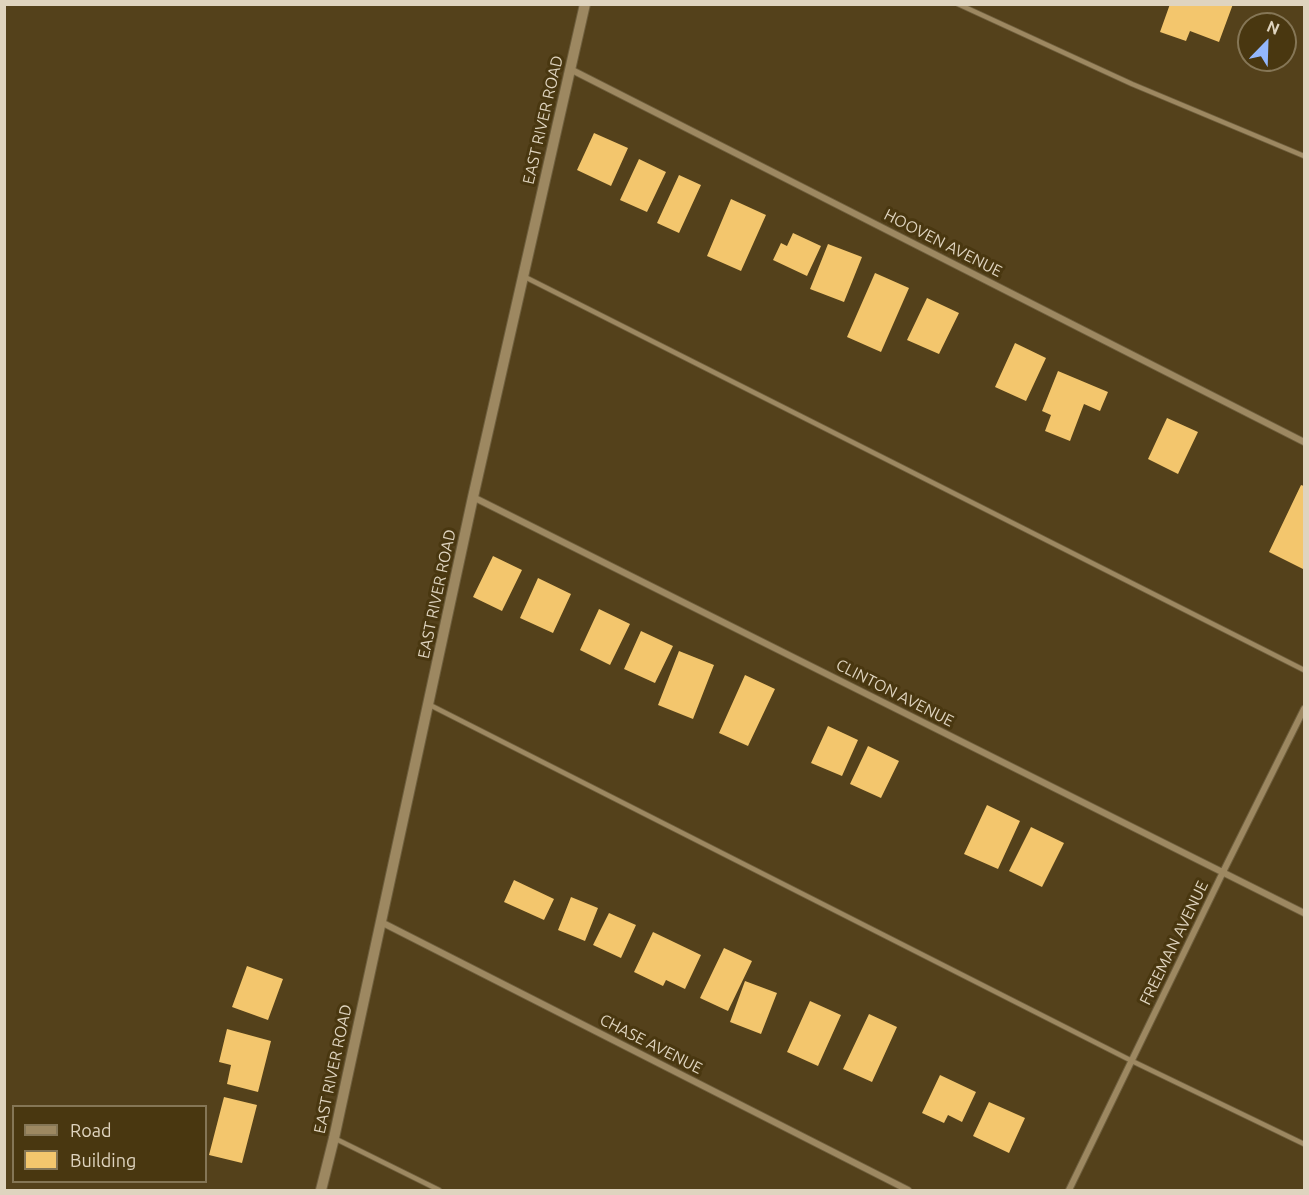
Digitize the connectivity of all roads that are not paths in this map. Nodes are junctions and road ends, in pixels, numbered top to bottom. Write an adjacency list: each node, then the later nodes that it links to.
1 (585, 4): 3 (street, EAST RIVER ROAD)
2 (958, 4): 4 (lane)
3 (570, 69): 5 (street, EAST RIVER ROAD); 6 (street, HOOVEN AVENUE)
4 (1305, 156)
5 (523, 276): 7 (street, EAST RIVER ROAD); 8 (lane)
6 (1305, 442)
7 (473, 497): 9 (street, EAST RIVER ROAD); 11 (street, CLINTON AVENUE)
8 (1305, 670)
9 (428, 704): 13 (street, EAST RIVER ROAD); 14 (lane)
10 (1305, 709): 11 (street, FREEMAN AVENUE)
11 (1223, 872): 12 (street, CLINTON AVENUE); 14 (street, FREEMAN AVENUE)
12 (1305, 913)
13 (381, 922): 15 (street, EAST RIVER ROAD); 19 (street, CHASE AVENUE)
14 (1132, 1061): 16 (lane); 20 (street, FREEMAN AVENUE)
15 (334, 1138): 17 (street, EAST RIVER ROAD); 18 (lane)
16 (1305, 1144)
17 (321, 1191)
18 (439, 1191)
19 (908, 1191)
20 (1069, 1191)

